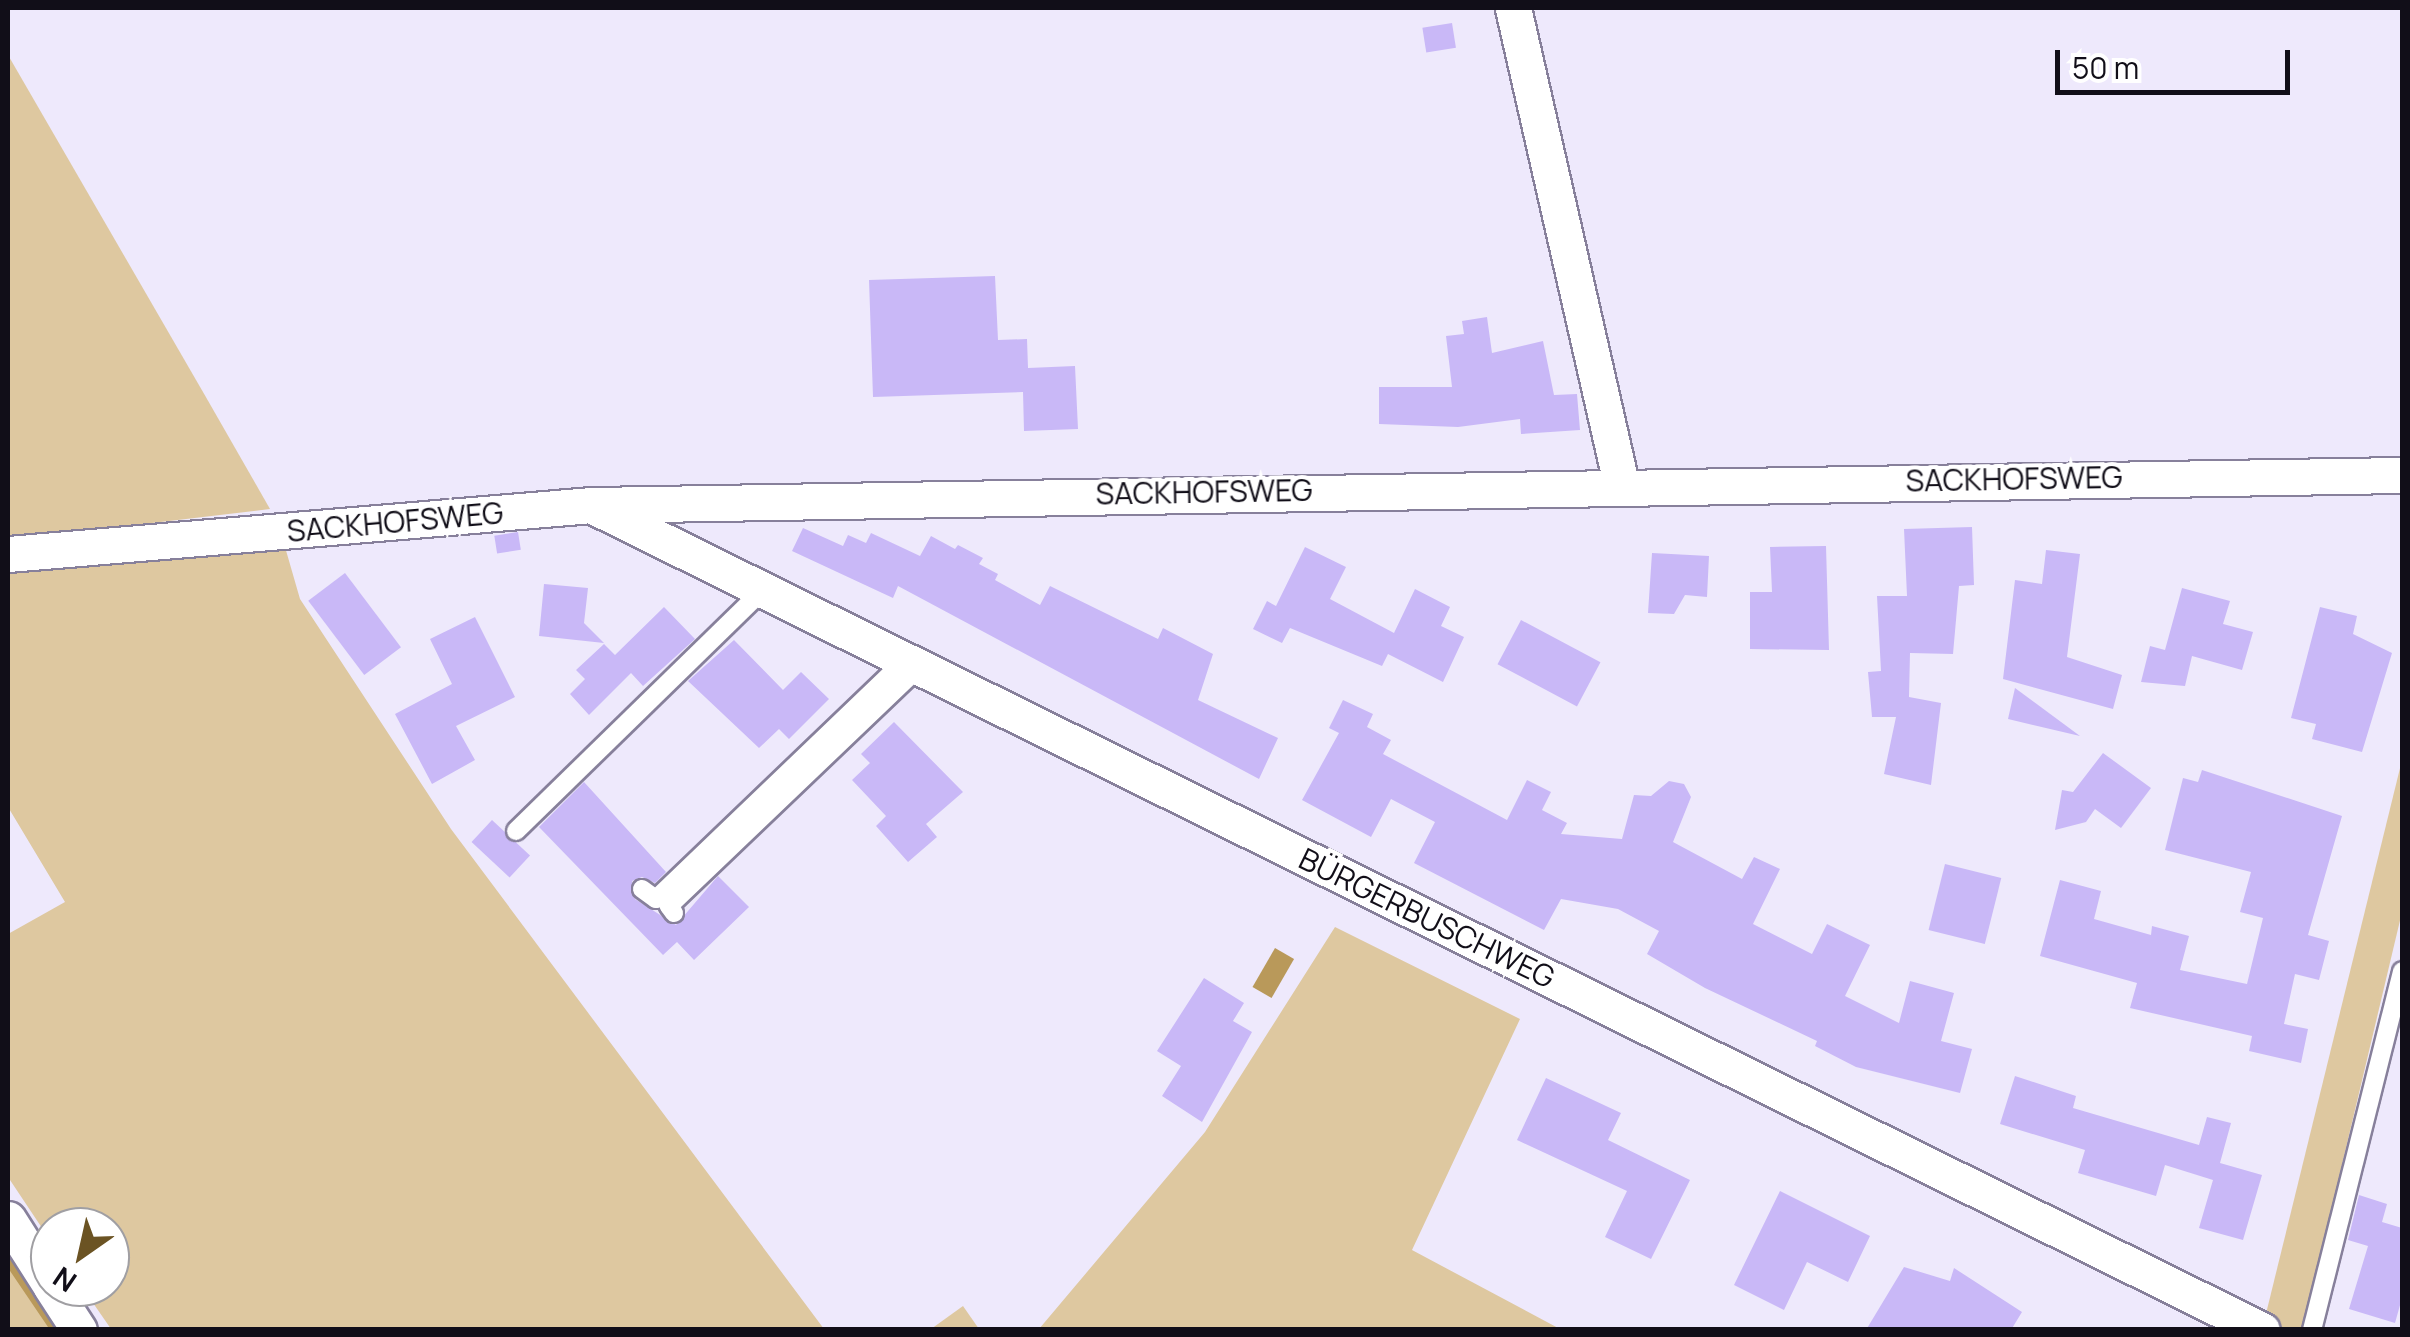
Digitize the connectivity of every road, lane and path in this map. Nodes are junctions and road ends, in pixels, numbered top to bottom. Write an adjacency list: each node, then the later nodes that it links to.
1 (1513, 8): 3 (street)
2 (2402, 475): 3 (street, SACKHOFSWEG)
3 (1622, 484): 4 (street, SACKHOFSWEG)
4 (592, 506): 5 (street, SACKHOFSWEG); 6 (street, BÜRGERBUSCHWEG)
5 (8, 554)
6 (763, 590): 7 (street, BÜRGERBUSCHWEG); 8 (lane)
7 (912, 664): 9 (lane); 10 (lane); 16 (street, BÜRGERBUSCHWEG)
8 (516, 831)
9 (642, 888)
10 (674, 913)
11 (2402, 971): 17 (lane)
12 (8, 1219): 13 (street)
13 (30, 1253)
14 (64, 1307): 15 (street)
15 (79, 1330)
16 (2262, 1330)
17 (2312, 1330)

